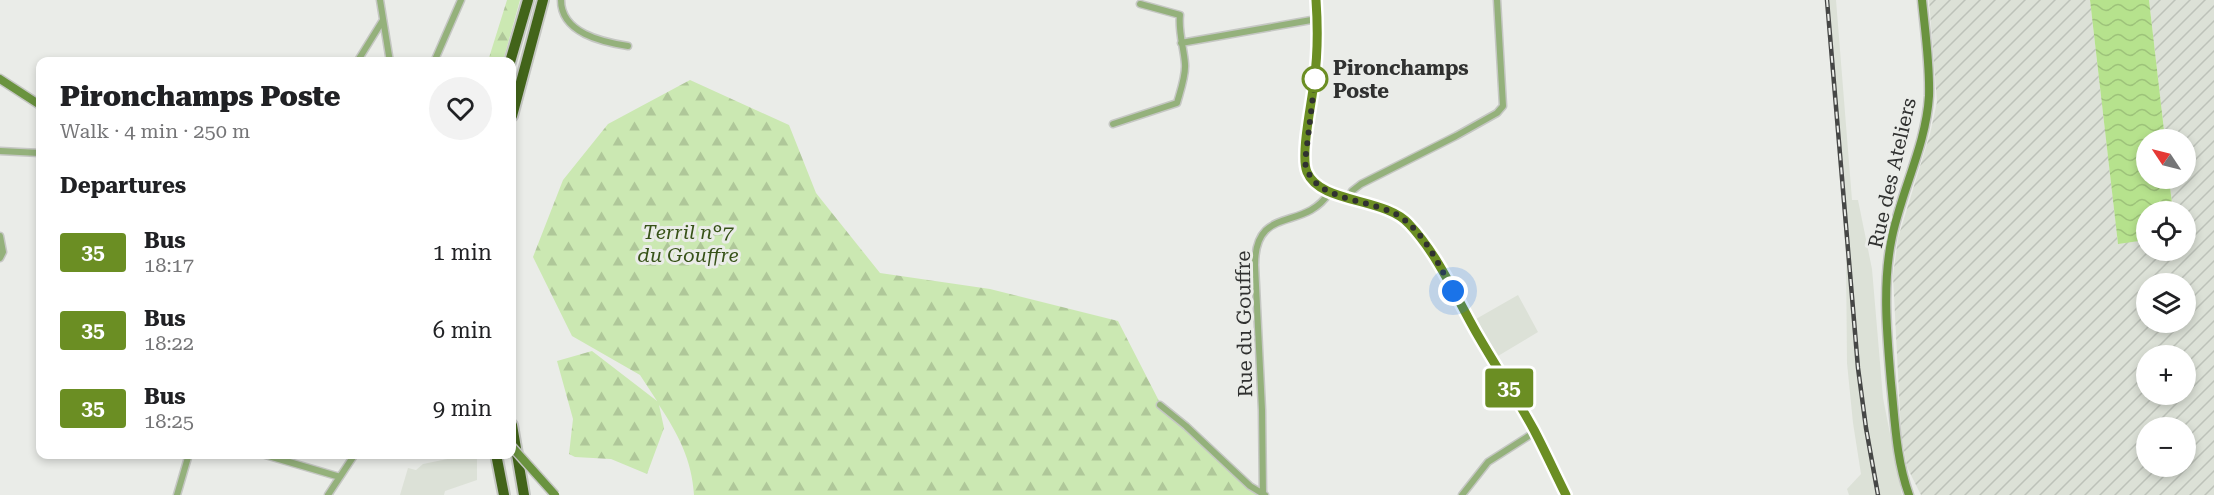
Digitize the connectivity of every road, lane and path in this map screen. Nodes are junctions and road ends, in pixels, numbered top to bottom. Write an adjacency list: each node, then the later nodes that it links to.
1 (380, 0): 10 (street)
2 (461, 0): 16 (street)
3 (528, 0): 17 (highway)
4 (543, 0): 19 (highway)
5 (561, 0): 13 (street)
6 (1316, 0): 11 (street)
7 (1497, 0): 25 (street)
8 (1922, 0): 45 (street, Rue des Ateliers)
9 (1140, 4): 12 (street)
10 (383, 19): 14 (street); 15 (street)
11 (1317, 19): 12 (street); 24 (street)
12 (1181, 43): 21 (street)
13 (628, 46)
14 (360, 57)
15 (389, 57)
16 (436, 57)
17 (511, 57)
18 (0, 79): 20 (street)
19 (516, 101)
20 (36, 102)
21 (1113, 124)
22 (0, 151): 23 (street)
23 (36, 153)
24 (1329, 193): 25 (street); 42 (street, Rue du Gouffre)
25 (1349, 197): 29 (street)
26 (0, 236): 27 (street)
27 (0, 258)
28 (1160, 405): 42 (street)
29 (1535, 432): 43 (street); 44 (street)
30 (516, 448): 40 (highway)
31 (516, 451): 41 (street, bridge)
32 (188, 459): 37 (street)
33 (279, 459): 36 (street)
34 (352, 459): 36 (street)
35 (497, 459): 39 (highway)
36 (340, 477): 38 (street)
37 (177, 495)
38 (328, 495)
39 (504, 495)
40 (524, 495)
41 (555, 495)
42 (1264, 495)
43 (1462, 495)
44 (1566, 495)
45 (1909, 495)

